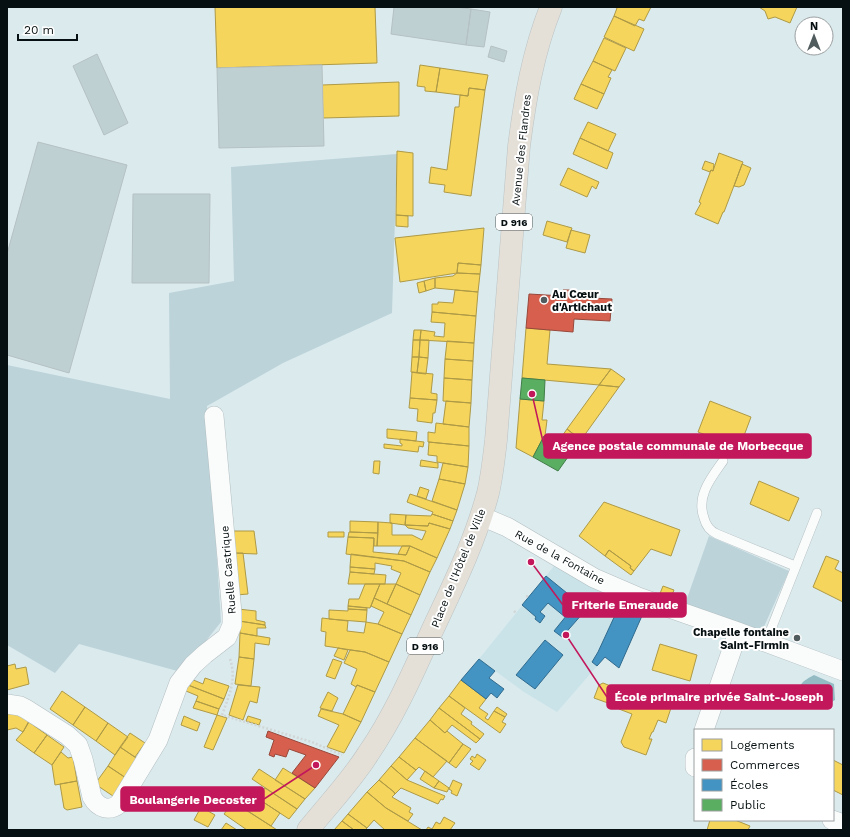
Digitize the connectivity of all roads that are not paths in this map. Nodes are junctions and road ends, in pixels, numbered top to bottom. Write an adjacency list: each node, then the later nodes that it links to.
1 (551, 7): 3 (main road, Avenue des Flandres / D 916)
2 (214, 416): 11 (street, Ruelle Castrique)
3 (496, 440): 6 (main road, Place de l'Hôtel de Ville / D 916)
4 (723, 461): 7 (lane)
5 (817, 513): 7 (lane)
6 (481, 516): 8 (street, Rue de la Fontaine); 13 (main road, Place de l'Hôtel de Ville / D 916)
7 (795, 566): 9 (lane)
8 (738, 632): 9 (street, Rue de la Fontaine); 12 (street)
9 (766, 642): 10 (street, Rue de la Fontaine)
10 (843, 671)
11 (7, 704)
12 (704, 729)
13 (308, 830)

